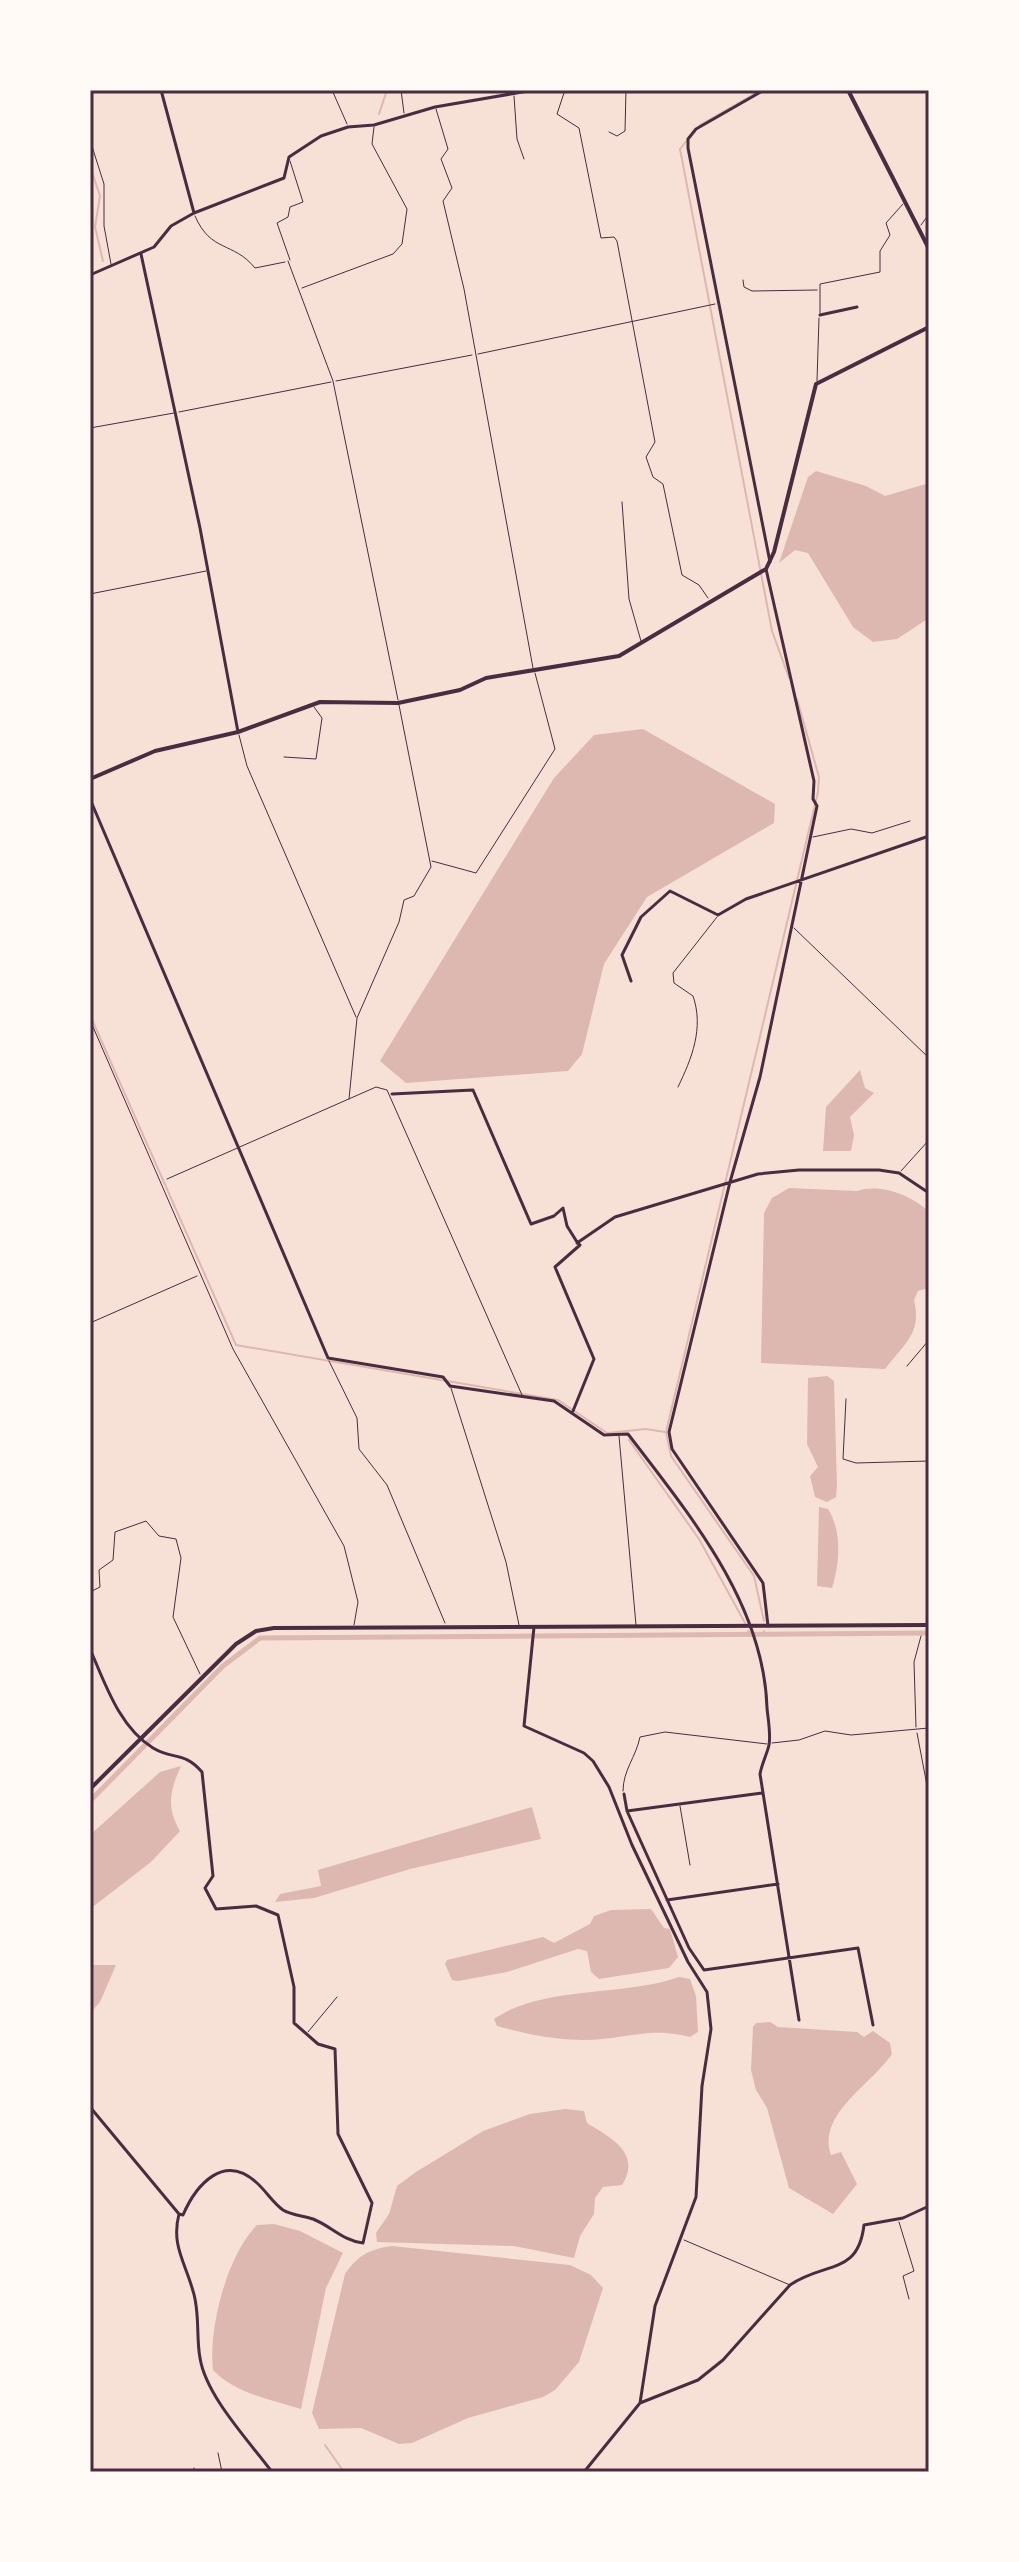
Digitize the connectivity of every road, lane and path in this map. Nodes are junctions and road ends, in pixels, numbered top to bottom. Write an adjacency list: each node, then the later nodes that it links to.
1 (161, 90): 20 (street)
2 (332, 90): 14 (lane)
3 (401, 90): 11 (lane)
4 (534, 90): 9 (street)
5 (565, 90): 34 (lane)
6 (626, 90): 15 (lane)
7 (764, 90): 31 (street)
8 (848, 90): 19 (street)
9 (514, 94): 10 (street); 18 (lane)
10 (435, 107): 11 (street); 36 (lane)
11 (405, 115): 13 (street)
12 (90, 124): 16 (lane)
13 (374, 125): 14 (street); 29 (lane)
14 (348, 127): 17 (street)
15 (609, 132)
16 (90, 139): 26 (lane)
17 (289, 157): 20 (street); 25 (lane)
18 (524, 159)
19 (905, 202): 22 (street); 30 (lane)
20 (194, 213): 24 (street); 25 (lane)
21 (929, 214): 22 (lane)
22 (918, 228): 23 (street)
23 (929, 249)
24 (141, 254): 26 (street); 39 (street)
25 (288, 261): 29 (lane)
26 (111, 264): 27 (street)
27 (90, 275)
28 (743, 280): 30 (lane)
29 (299, 289): 37 (lane)
30 (820, 290): 33 (lane)
31 (720, 303): 34 (lane); 42 (street)
32 (857, 307): 33 (street)
33 (820, 315): 38 (lane)
34 (633, 321): 36 (lane); 46 (lane)
35 (929, 327): 38 (street)
36 (475, 355): 37 (lane); 48 (lane)
37 (333, 381): 39 (lane); 49 (lane)
38 (816, 384): 42 (street)
39 (175, 413): 40 (lane); 44 (street)
40 (90, 428)
41 (622, 502): 47 (lane)
42 (770, 562): 43 (street)
43 (766, 569): 46 (street); 57 (street)
44 (206, 571): 45 (lane); 51 (street)
45 (90, 594)
46 (711, 602): 47 (street)
47 (641, 643): 48 (street)
48 (534, 672): 49 (street); 58 (lane)
49 (398, 703): 50 (street); 58 (lane)
50 (313, 705): 51 (street); 52 (lane)
51 (238, 732): 53 (street); 63 (lane)
52 (284, 757)
53 (90, 779)
54 (90, 799): 70 (street)
55 (910, 821): 57 (lane)
56 (929, 836): 59 (street)
57 (811, 837): 59 (street)
58 (430, 861): 63 (lane)
59 (801, 880): 60 (street); 61 (street)
60 (718, 915): 62 (street); 66 (lane)
61 (792, 926): 65 (lane); 73 (street)
62 (631, 981)
63 (357, 1018): 68 (lane)
64 (90, 1020): 76 (lane)
65 (929, 1058)
66 (678, 1087)
67 (392, 1094): 68 (lane); 75 (street); 82 (lane)
68 (349, 1099): 70 (lane)
69 (929, 1140): 71 (lane)
70 (238, 1147): 72 (lane); 79 (street)
71 (899, 1173): 73 (street); 74 (street)
72 (167, 1179)
73 (730, 1182): 75 (street); 90 (street)
74 (929, 1193)
75 (577, 1243): 84 (street)
76 (199, 1276): 77 (lane); 94 (lane)
77 (90, 1323)
78 (929, 1340): 80 (lane)
79 (328, 1358): 81 (street); 92 (lane)
80 (907, 1366)
81 (450, 1385): 82 (street); 91 (lane)
82 (523, 1396): 84 (street)
83 (846, 1399): 86 (lane)
84 (573, 1411): 85 (street)
85 (619, 1436): 89 (lane); 95 (street)
86 (929, 1461)
87 (90, 1592): 98 (lane)
88 (929, 1625): 90 (street)
89 (636, 1626): 93 (street); 95 (street)
90 (768, 1626): 95 (street)
91 (520, 1627): 92 (street); 93 (street)
92 (447, 1628): 94 (street)
93 (534, 1628): 114 (street)
94 (354, 1629): 98 (street)
95 (753, 1629): 102 (street)
96 (921, 1636): 100 (lane)
97 (90, 1649): 101 (street)
98 (202, 1679): 101 (street)
99 (929, 1728): 100 (lane)
100 (916, 1730): 102 (lane); 106 (lane)
101 (142, 1737): 103 (street); 118 (street)
102 (769, 1744): 104 (street); 105 (lane)
103 (90, 1789)
104 (763, 1792): 107 (street); 110 (street)
105 (624, 1794): 108 (street)
106 (929, 1796)
107 (680, 1804): 108 (street); 109 (lane)
108 (627, 1811): 111 (street)
109 (690, 1865)
110 (778, 1884): 111 (street); 112 (street)
111 (667, 1900): 113 (street)
112 (791, 1960): 113 (street); 116 (street); 117 (street)
113 (699, 1965): 114 (street)
114 (696, 1974): 123 (street)
115 (337, 1997): 118 (lane)
116 (799, 2020)
117 (873, 2025)
118 (305, 2035): 121 (street)
119 (90, 2107): 121 (street)
120 (929, 2206): 122 (street)
121 (179, 2214): 129 (street)
122 (898, 2219): 124 (street); 125 (lane)
123 (682, 2239): 124 (lane); 126 (street)
124 (790, 2285): 126 (street)
125 (909, 2299)
126 (640, 2403): 130 (street)
127 (218, 2453): 128 (lane)
128 (222, 2472)
129 (272, 2472)
130 (584, 2472)

